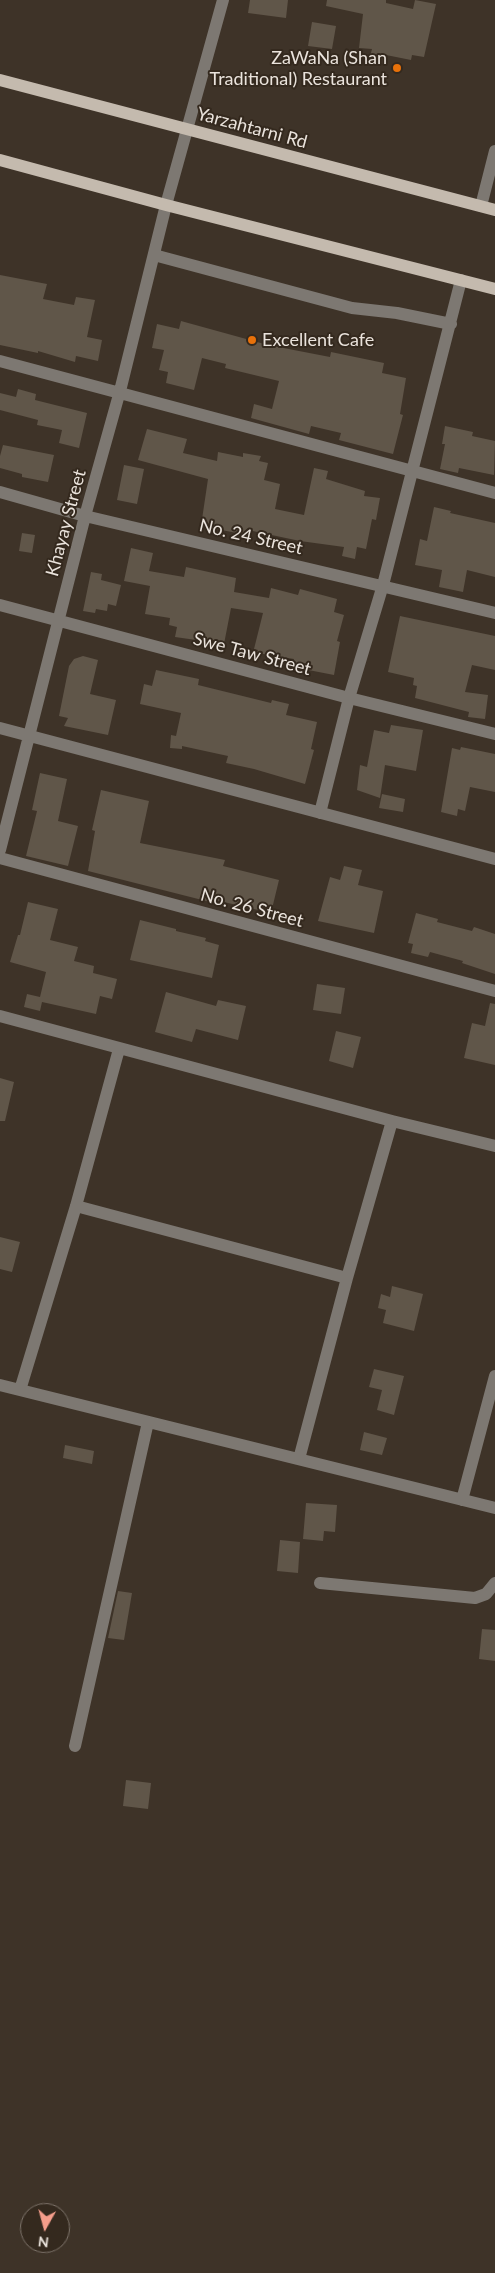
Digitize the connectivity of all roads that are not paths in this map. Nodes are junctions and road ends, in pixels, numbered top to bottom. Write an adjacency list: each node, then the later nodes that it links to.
1 (223, 0): 3 (street, Khayay Street)
2 (0, 80): 3 (main road, Yarzahtarni Rd)
3 (187, 129): 6 (street, Khayay Street); 7 (main road, Yarzahtarni Rd)
4 (495, 151): 7 (street)
5 (0, 160): 6 (main road)
6 (166, 205): 9 (street, Khayay Street); 10 (main road)
7 (481, 206): 8 (main road, Yarzahtarni Rd)
8 (495, 210)
9 (154, 255): 12 (street); 14 (street, Khayay Street)
10 (461, 280): 11 (main road); 12 (street)
11 (495, 289)
12 (451, 324): 15 (street)
13 (0, 361): 14 (street)
14 (120, 391): 15 (street); 18 (street, Khayay Street)
15 (412, 472): 17 (street); 19 (street)
16 (0, 492): 18 (street, No. 24 Street)
17 (495, 493)
18 (85, 516): 19 (street, No. 24 Street); 22 (street, Khayay Street)
19 (383, 585): 21 (street, No. 24 Street); 23 (street)
20 (0, 605): 22 (street, Swe Taw Street)
21 (495, 614)
22 (58, 620): 23 (street, Swe Taw Street); 26 (street, Khayay Street)
23 (349, 698): 25 (street, Swe Taw Street); 27 (street)
24 (0, 728): 26 (street)
25 (495, 734)
26 (30, 736): 27 (street); 28 (street, Khayay Street)
27 (320, 812): 30 (street)
28 (0, 850)
29 (0, 858): 31 (street, No. 26 Street)
30 (495, 859)
31 (495, 991)
32 (0, 1016): 33 (street)
33 (119, 1049): 34 (street); 36 (street)
34 (392, 1121): 35 (street); 37 (street)
35 (495, 1146)
36 (76, 1206): 37 (street); 40 (street)
37 (347, 1278): 42 (street)
38 (495, 1376): 43 (street)
39 (0, 1385): 40 (street)
40 (20, 1390): 41 (street)
41 (148, 1422): 42 (street); 47 (street)
42 (299, 1459): 43 (street)
43 (462, 1500): 44 (street)
44 (495, 1508)
45 (320, 1583): 46 (street)
46 (495, 1583)
47 (75, 1746)

